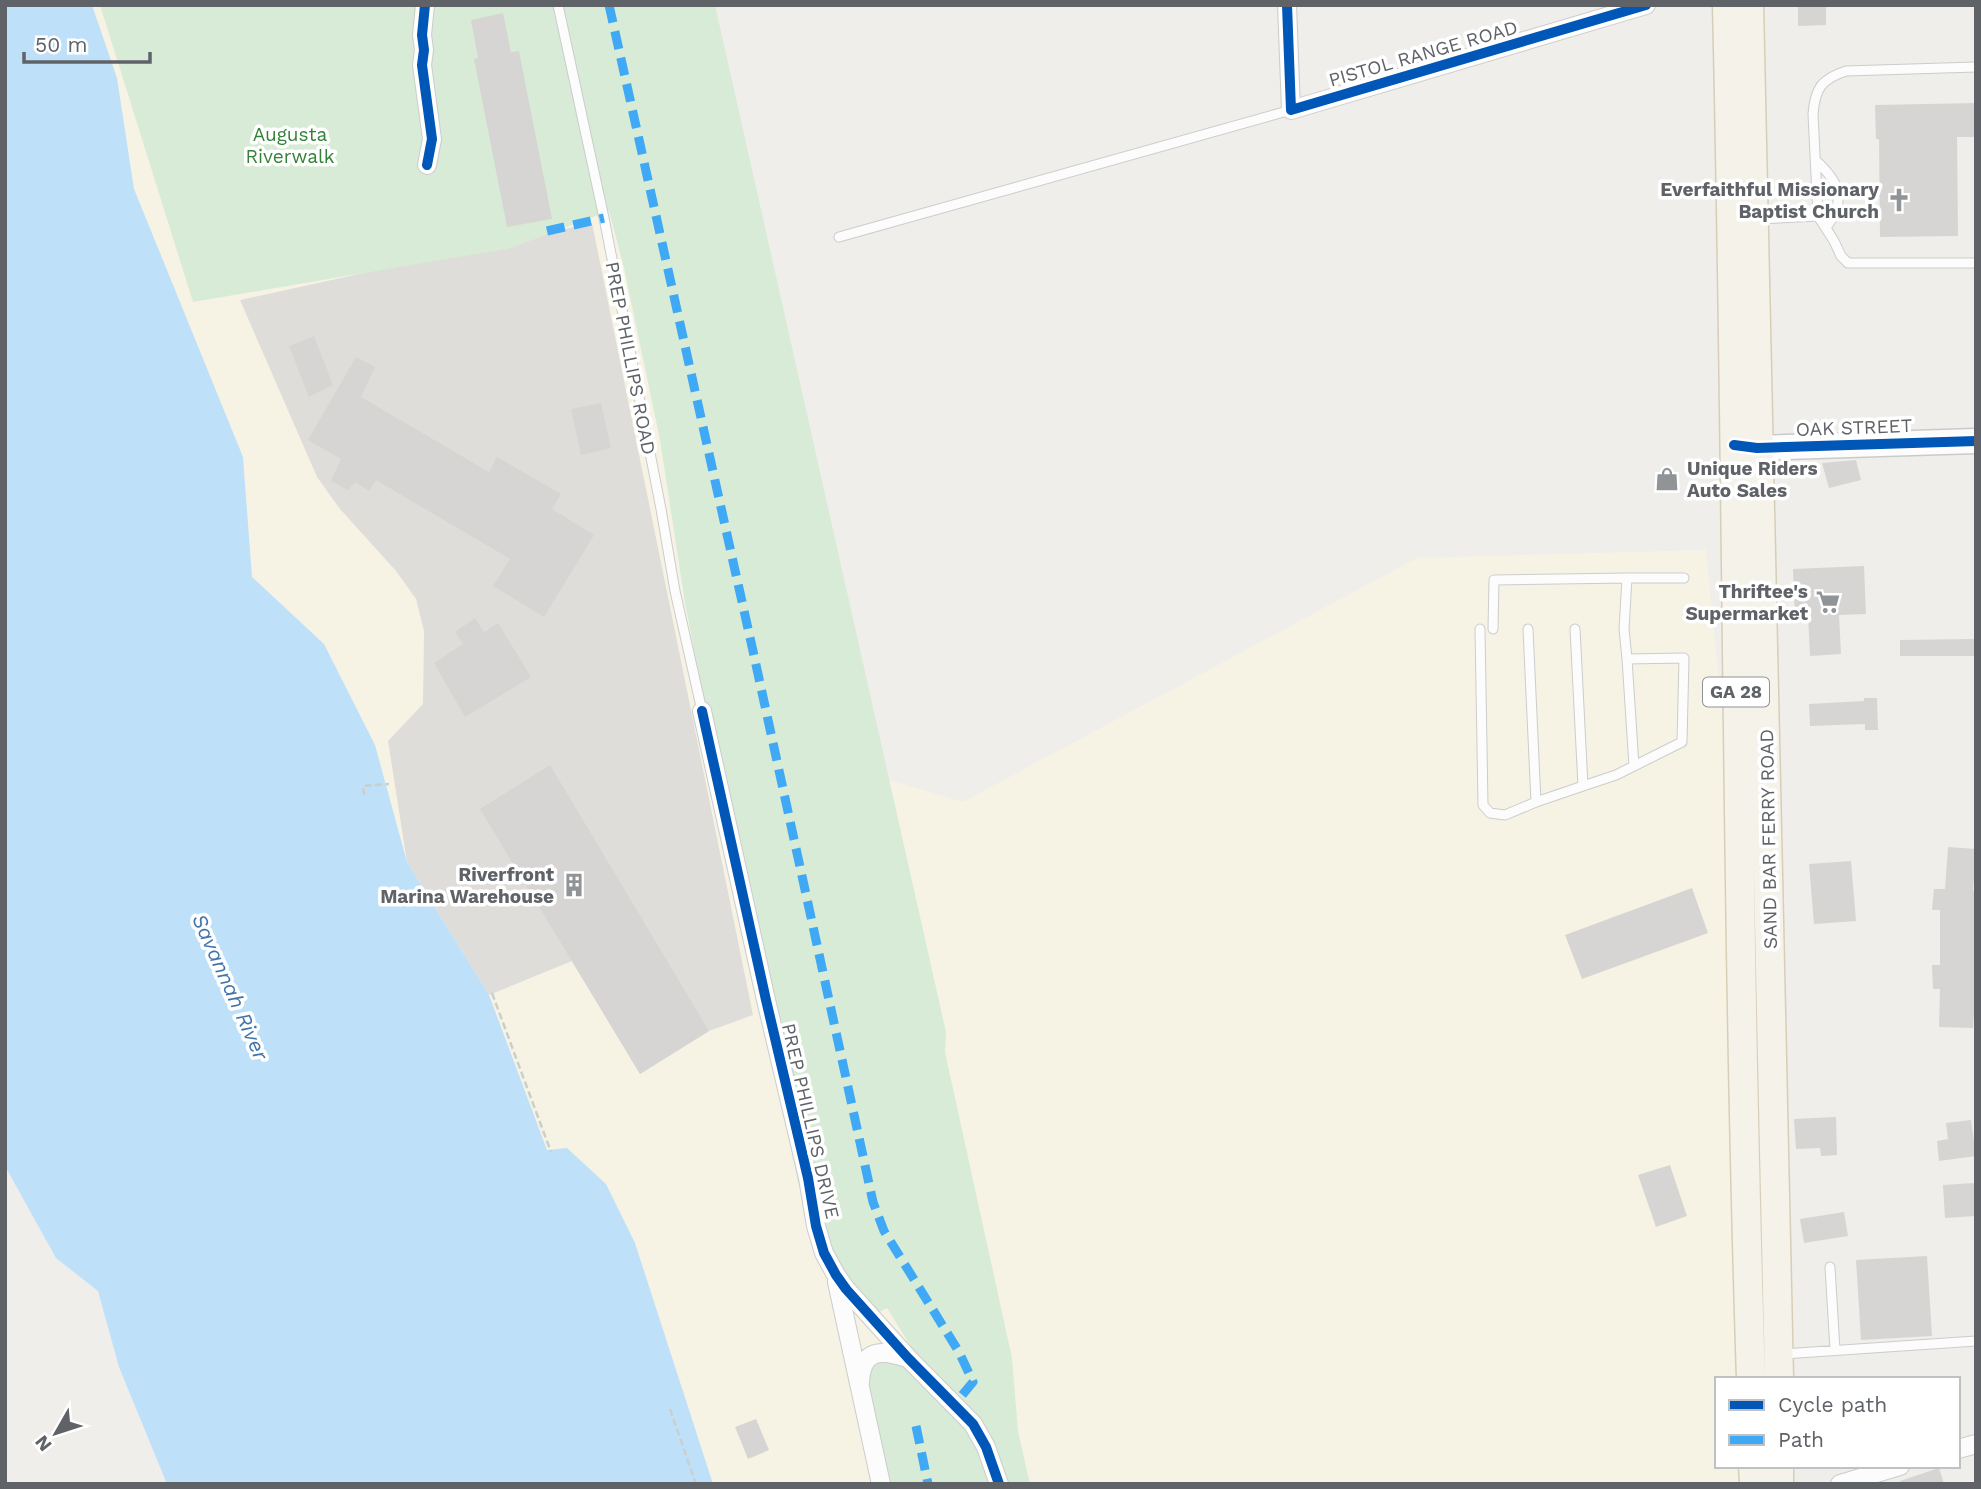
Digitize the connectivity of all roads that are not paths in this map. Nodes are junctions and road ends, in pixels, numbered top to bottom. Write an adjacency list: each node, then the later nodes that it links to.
1 (425, 5): 10 (street)
2 (558, 5): 25 (lane, PREP PHILLIPS ROAD)
3 (1287, 5): 8 (street)
4 (1646, 5): 8 (street, PISTOL RANGE ROAD)
5 (1727, 5): 17 (main road, SAND BAR FERRY ROAD / GA 28)
6 (1749, 5): 12 (main road, SAND BAR FERRY ROAD / GA 28)
7 (1976, 67): 9 (lane)
8 (1291, 110): 14 (lane)
9 (1815, 160): 11 (lane); 13 (lane)
10 (427, 165)
11 (1818, 216): 12 (lane); 13 (lane)
12 (1753, 219): 17 (main road, SAND BAR FERRY ROAD / GA 28)
13 (1826, 228): 15 (lane)
14 (839, 237)
15 (1976, 263)
16 (1976, 441): 17 (street, OAK STREET)
17 (1746, 447): 34 (main road, SAND BAR FERRY ROAD / GA 28)
18 (1627, 578): 19 (lane); 21 (lane); 24 (lane)
19 (1684, 578)
20 (1480, 629): 28 (lane)
21 (1493, 629)
22 (1528, 629): 28 (lane)
23 (1575, 629): 27 (lane)
24 (1628, 659): 26 (lane); 26 (lane)
25 (702, 711): 30 (street, PREP PHILLIPS DRIVE)
26 (1634, 766): 27 (lane)
27 (1583, 786): 28 (lane)
28 (1536, 802)
29 (1830, 1267): 32 (lane)
30 (835, 1275): 33 (street, PREP PHILLIPS DRIVE); 36 (street)
31 (1976, 1341): 32 (lane)
32 (1835, 1350): 34 (lane)
33 (908, 1358): 36 (street); 39 (street, PREP PHILLIPS DRIVE)
34 (1767, 1358): 35 (main road, SAND BAR FERRY ROAD / GA 28)
35 (1753, 1377)
36 (860, 1389): 38 (street)
37 (1893, 1468): 40 (street)
38 (881, 1484)
39 (999, 1484)
40 (1840, 1484)

